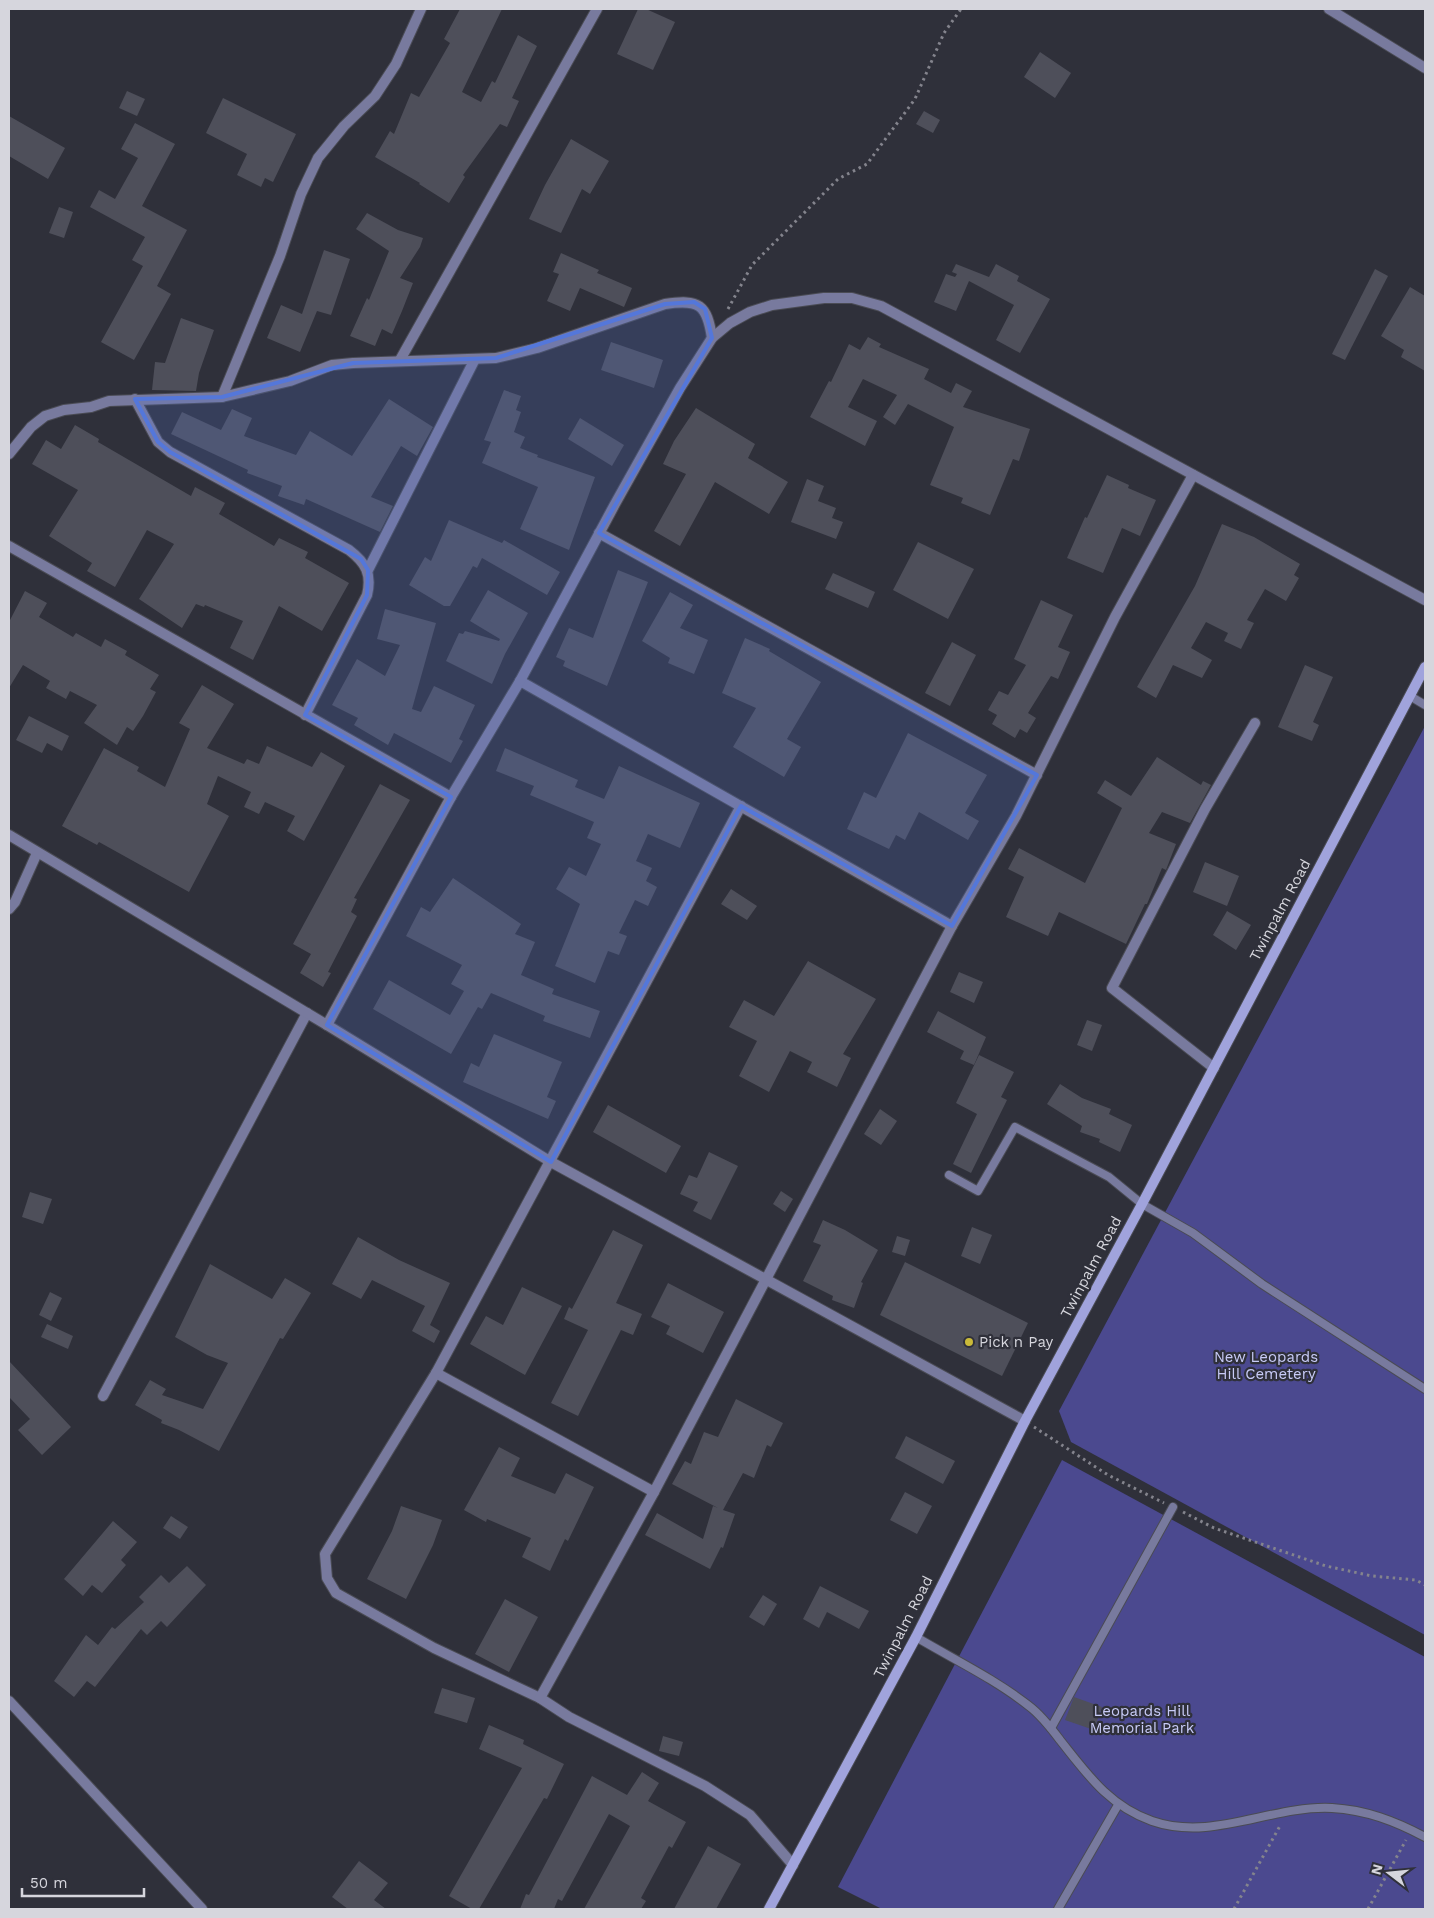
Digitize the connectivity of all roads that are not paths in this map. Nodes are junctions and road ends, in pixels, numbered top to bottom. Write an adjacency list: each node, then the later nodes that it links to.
1 (421, 9): 8 (street)
2 (597, 9): 7 (street)
3 (1329, 9): 4 (street)
4 (1425, 68)
5 (712, 338): 6 (street); 11 (street); 12 (street)
6 (475, 359): 7 (street); 14 (street)
7 (400, 360): 8 (street)
8 (222, 397): 9 (street)
9 (135, 399): 10 (street); 14 (street)
10 (9, 454)
11 (1193, 475): 15 (street); 22 (street)
12 (599, 533): 17 (street); 22 (street)
13 (9, 546): 20 (street)
14 (368, 570): 20 (street)
15 (1425, 600)
16 (1425, 666): 18 (main road, Twinpalm Road)
17 (520, 681): 23 (street); 24 (street)
18 (1410, 696): 19 (lane); 31 (main road, Twinpalm Road)
19 (1425, 705)
20 (305, 715): 23 (street)
21 (1255, 723): 31 (street)
22 (1037, 775): 28 (street)
23 (451, 797): 30 (street)
24 (741, 806): 28 (street); 32 (street)
25 (9, 835): 26 (street)
26 (37, 853): 27 (street); 29 (street)
27 (9, 909)
28 (952, 926): 35 (street)
29 (307, 1013): 30 (street); 38 (street)
30 (327, 1025): 32 (street)
31 (1214, 1068): 34 (main road, Twinpalm Road)
32 (551, 1162): 35 (street); 36 (street)
33 (949, 1175): 34 (lane)
34 (1142, 1204): 37 (lane); 39 (main road, Twinpalm Road)
35 (767, 1280): 39 (street); 40 (street)
36 (436, 1373): 40 (street); 43 (street)
37 (1425, 1389)
38 (103, 1396)
39 (1025, 1421): 42 (main road, Twinpalm Road)
40 (654, 1492): 43 (street)
41 (1173, 1508): 45 (lane)
42 (916, 1637): 45 (lane); 48 (main road, Twinpalm Road)
43 (540, 1698): 48 (street)
44 (9, 1701): 49 (street)
45 (1051, 1728): 46 (lane)
46 (1118, 1805): 47 (lane); 51 (lane)
47 (1425, 1837)
48 (793, 1865): 50 (main road, Twinpalm Road)
49 (202, 1909)
50 (769, 1909)
51 (1058, 1909)

